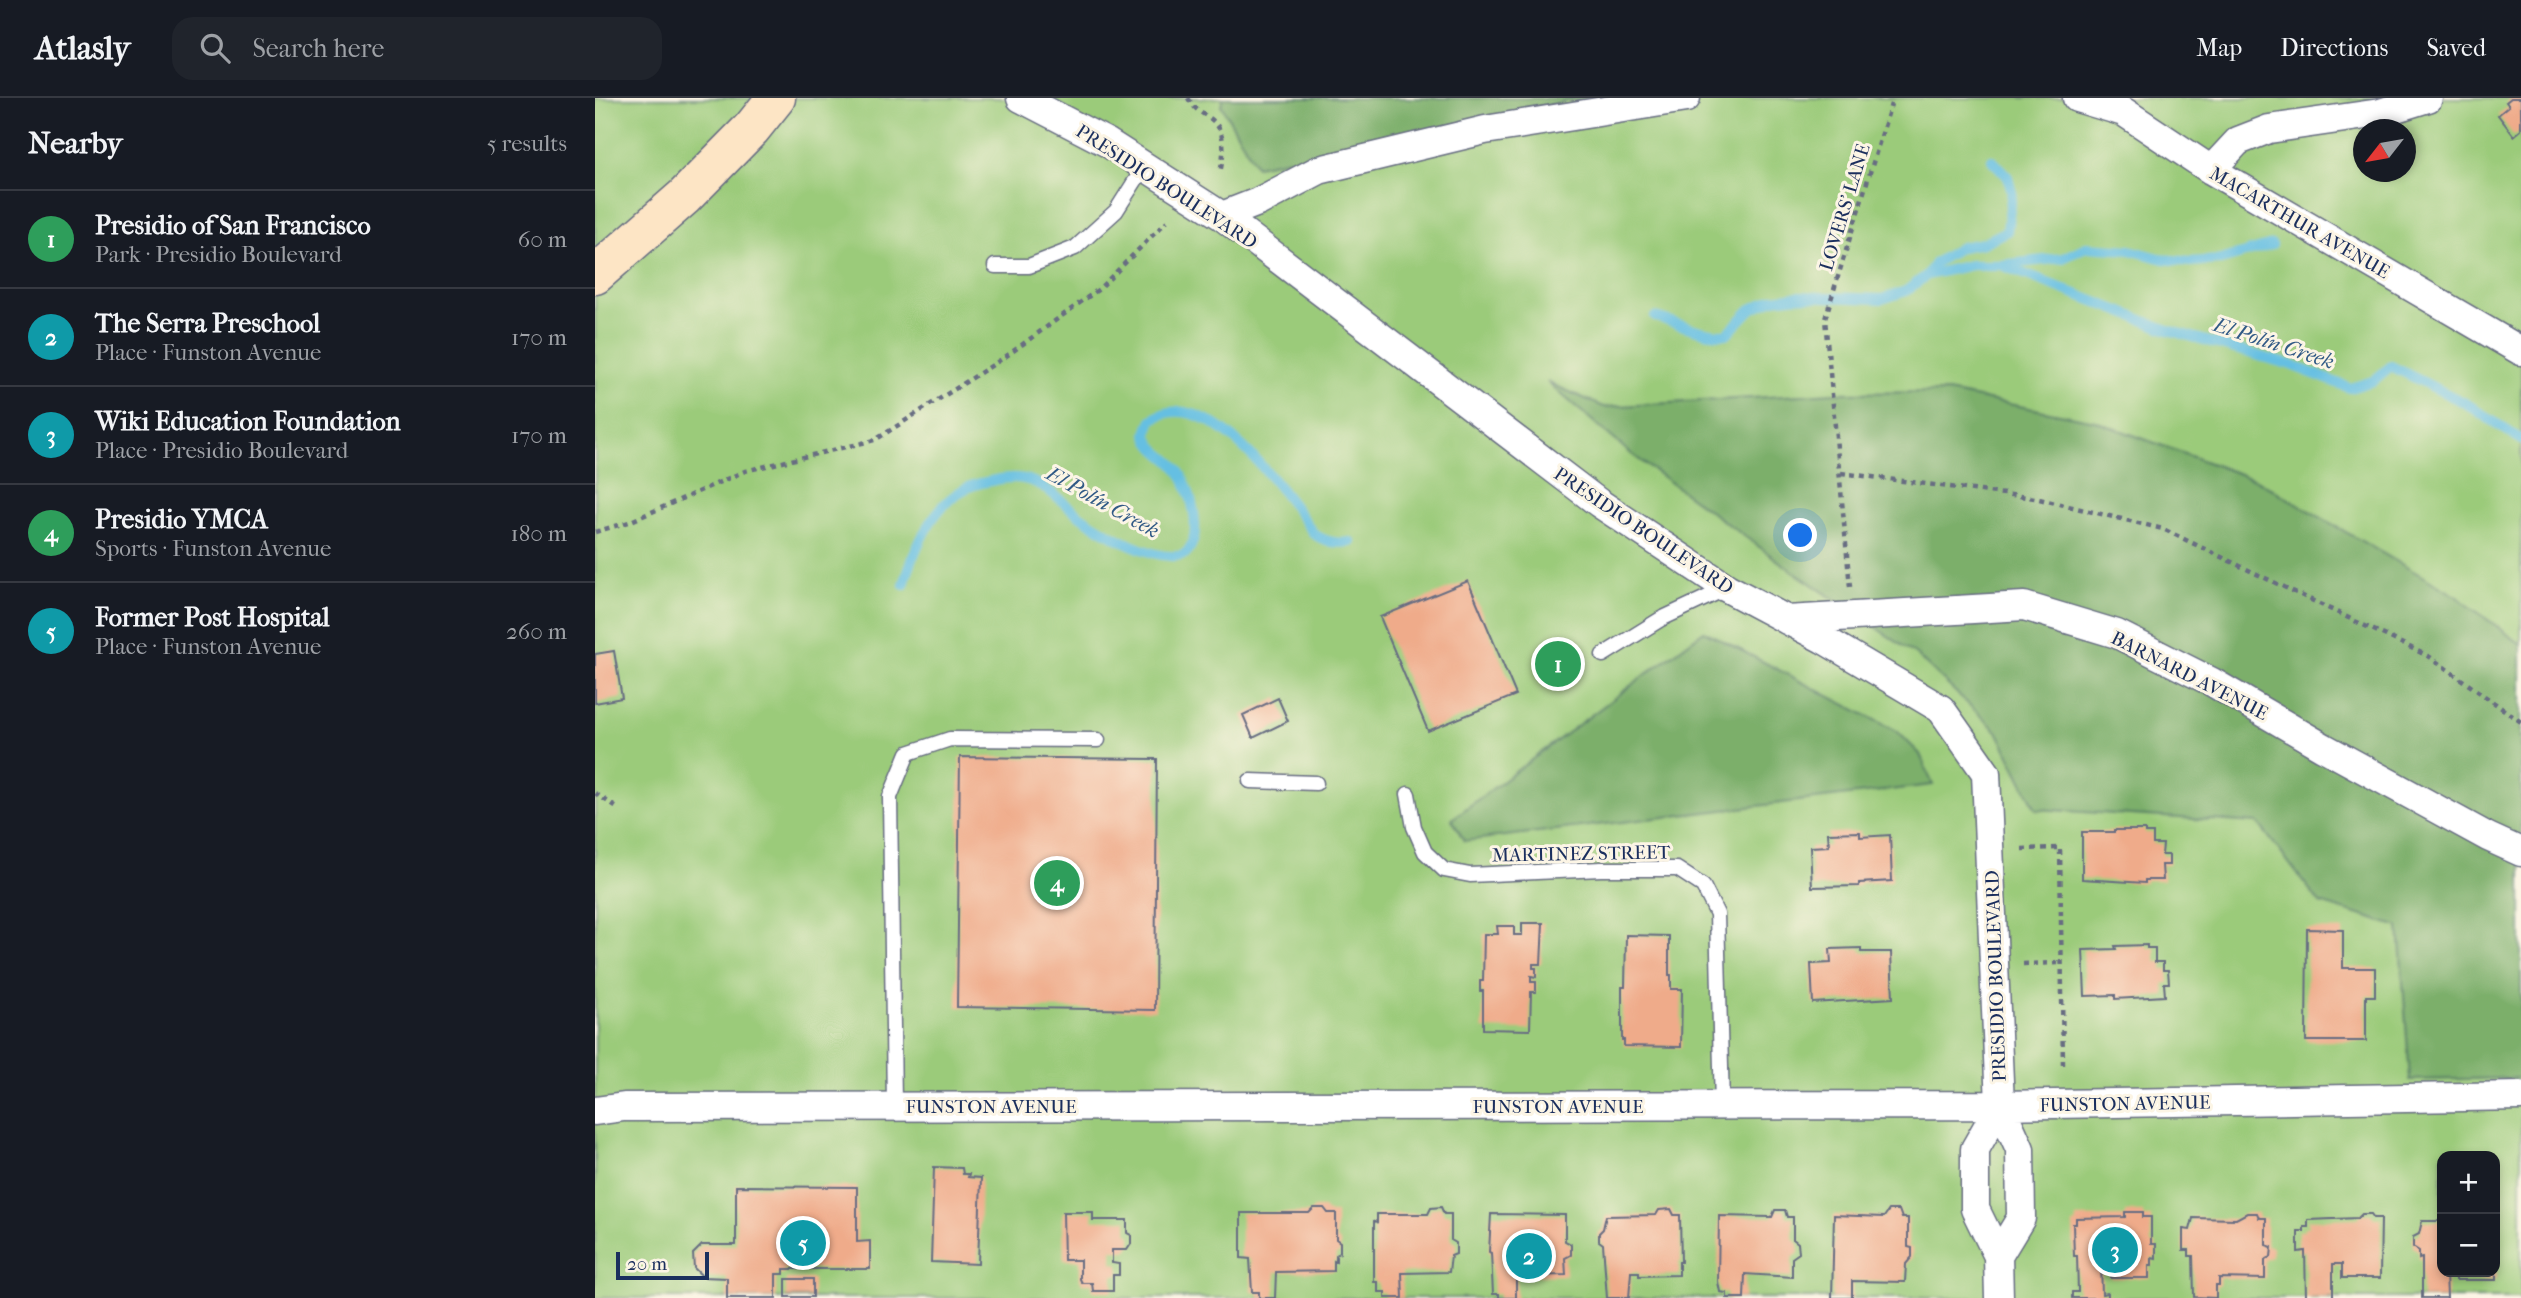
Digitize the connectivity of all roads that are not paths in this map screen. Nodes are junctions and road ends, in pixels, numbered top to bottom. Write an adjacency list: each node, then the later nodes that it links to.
1 (776, 98): 10 (street)
2 (1021, 98): 6 (street, PRESIDIO BOULEVARD)
3 (1686, 98): 8 (street)
4 (2077, 98): 7 (street, MACARTHUR AVENUE)
5 (2428, 98): 7 (street)
6 (1144, 167): 8 (street, PRESIDIO BOULEVARD); 9 (lane)
7 (2211, 170): 11 (street, MACARTHUR AVENUE)
8 (1222, 216): 12 (street, PRESIDIO BOULEVARD)
9 (995, 266)
10 (595, 275)
11 (2521, 351)
12 (1727, 588): 13 (street, PRESIDIO BOULEVARD); 14 (lane)
13 (1787, 620): 19 (street, BARNARD AVENUE); 21 (street, PRESIDIO BOULEVARD)
14 (1603, 655)
15 (1098, 740): 22 (lane)
16 (1250, 781): 17 (lane)
17 (1316, 783)
18 (1408, 794): 23 (lane, MARTINEZ STREET)
19 (2521, 852)
20 (2521, 1096): 21 (street, FUNSTON AVENUE)
21 (2000, 1105): 23 (street, FUNSTON AVENUE); 25 (street, PRESIDIO BOULEVARD); 25 (street, PRESIDIO BOULEVARD)
22 (894, 1106): 23 (street, FUNSTON AVENUE); 24 (street, FUNSTON AVENUE)
23 (1722, 1106)
24 (595, 1111)
25 (1998, 1256): 26 (street, PRESIDIO BOULEVARD)
26 (1999, 1298)

